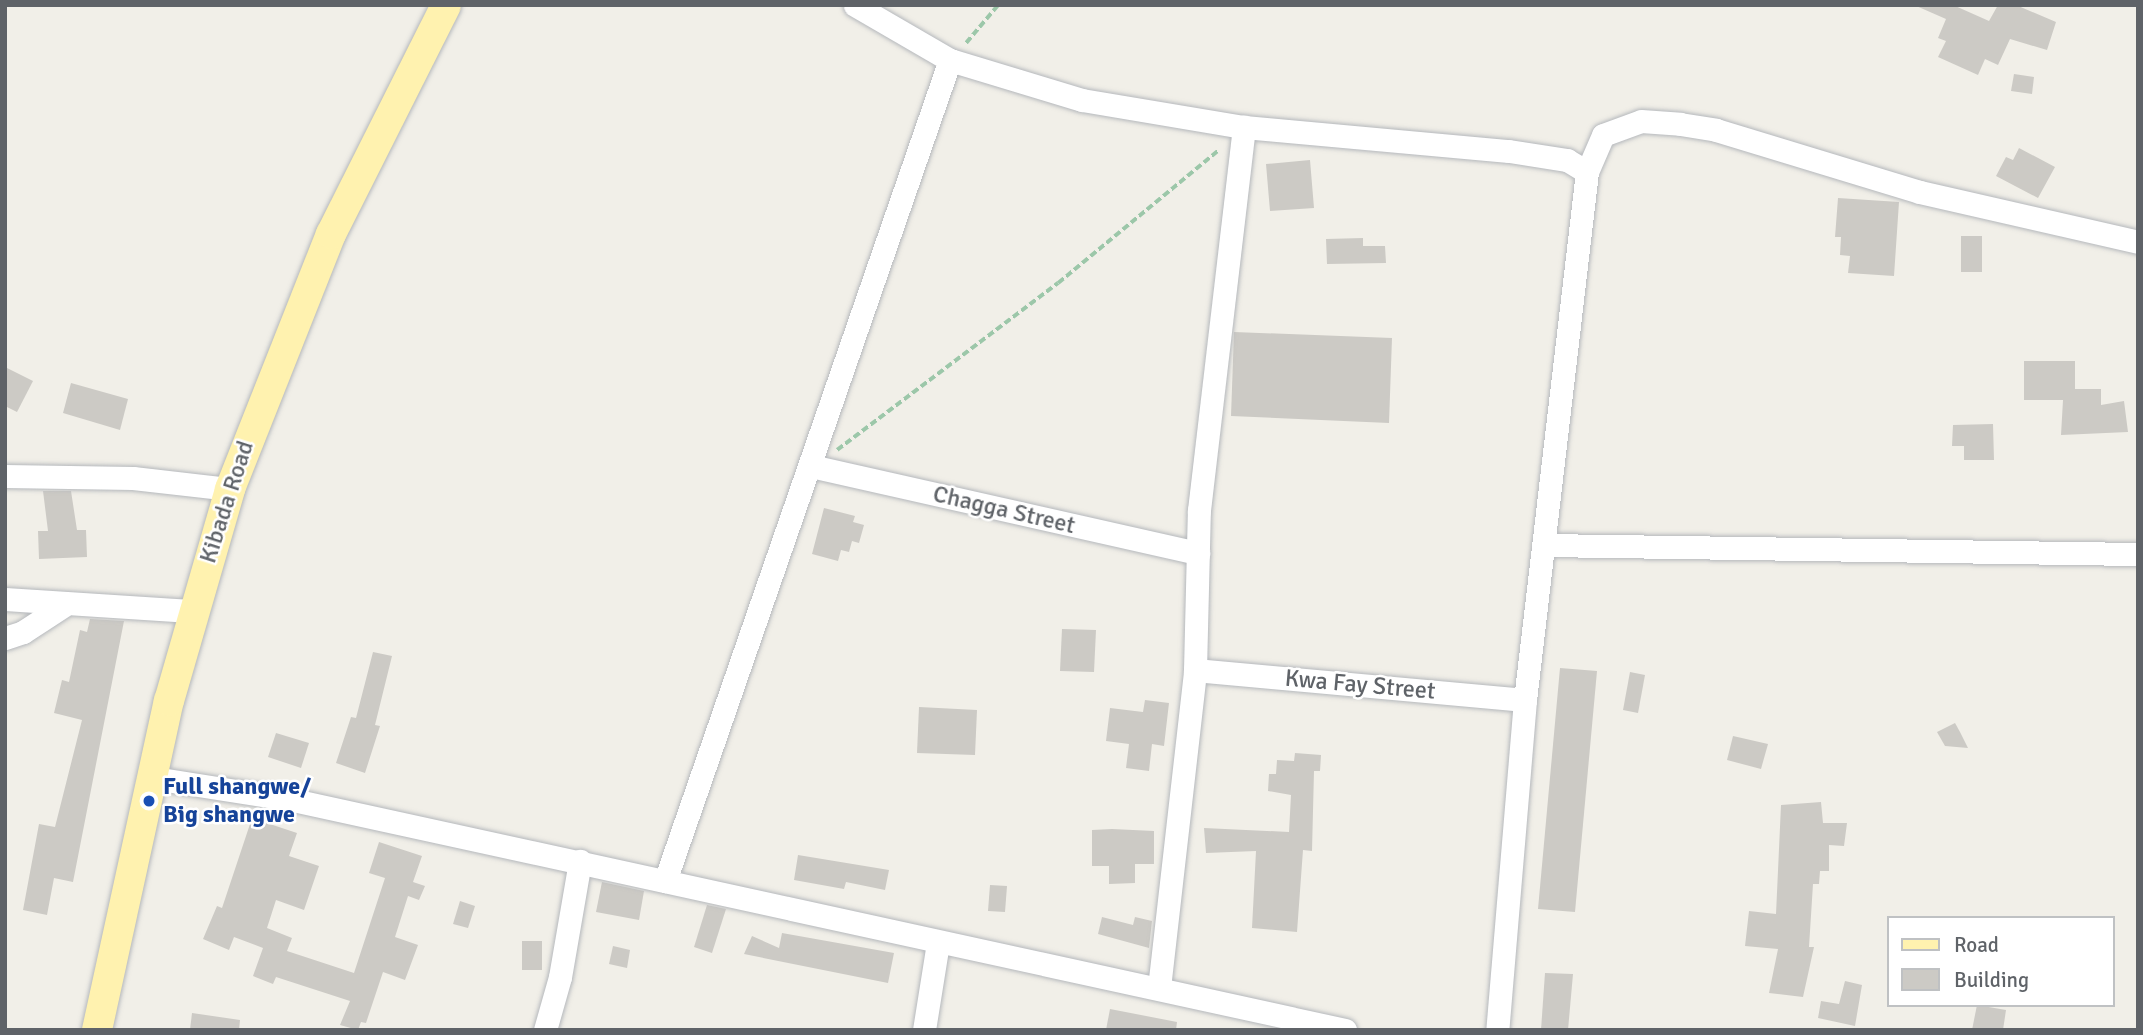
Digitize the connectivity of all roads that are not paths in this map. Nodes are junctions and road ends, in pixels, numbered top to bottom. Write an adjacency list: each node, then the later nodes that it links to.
1 (446, 5): 9 (main road, Kibada Road)
2 (855, 5): 3 (street)
3 (950, 60): 4 (street); 7 (street)
4 (1244, 127): 5 (street); 11 (street)
5 (1587, 173): 6 (street); 10 (street)
6 (2138, 242)
7 (811, 466): 11 (street, Chagga Street); 21 (street)
8 (5, 476): 9 (street)
9 (230, 489): 15 (main road, Kibada Road)
10 (1544, 545): 12 (street); 18 (street)
11 (1198, 553): 17 (street)
12 (2138, 554)
13 (5, 599): 14 (street)
14 (63, 606): 15 (street); 16 (street)
15 (191, 611): 19 (main road, Kibada Road)
16 (5, 638)
17 (1195, 670): 18 (street, Kwa Fay Street); 23 (street)
18 (1525, 701): 29 (street)
19 (153, 778): 20 (street); 25 (main road, Kibada Road)
20 (580, 861): 21 (street); 26 (street)
21 (665, 881): 22 (street)
22 (938, 943): 23 (street); 27 (street)
23 (1159, 988): 24 (street)
24 (1257, 1020): 28 (street)
25 (97, 1030)
26 (545, 1030)
27 (924, 1030)
28 (1345, 1030)
29 (1497, 1030)

